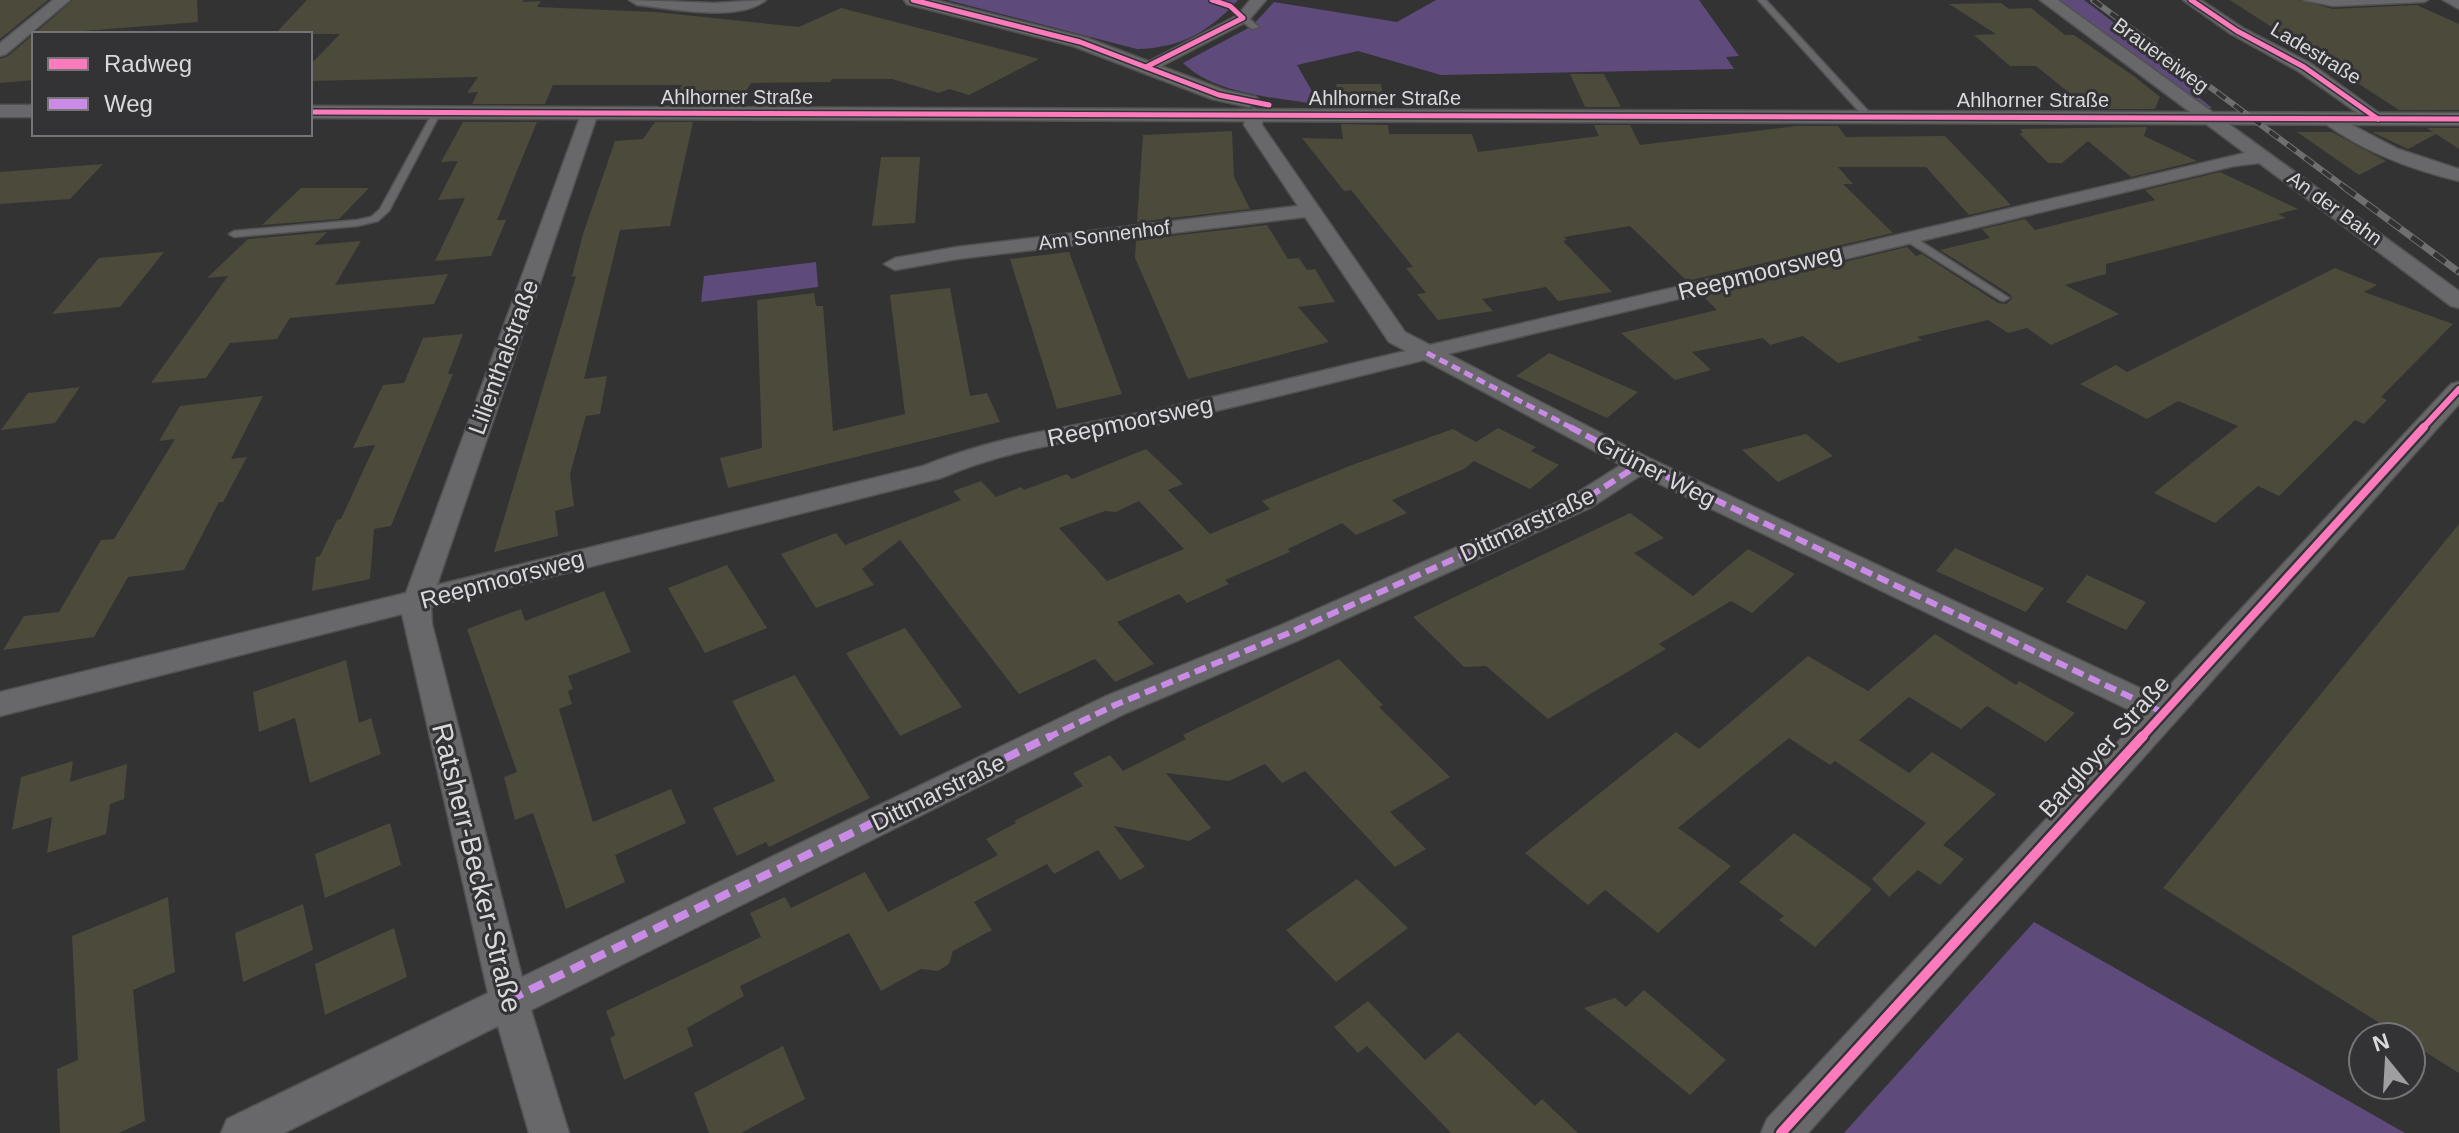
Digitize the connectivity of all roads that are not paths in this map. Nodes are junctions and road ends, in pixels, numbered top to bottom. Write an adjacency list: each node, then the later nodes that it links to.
1 (62, 0): 13 (street)
2 (637, 0): 3 (street)
3 (758, 0)
4 (913, 0): 14 (street)
5 (1258, 0): 14 (street)
6 (1762, 0): 22 (lane)
7 (2048, 0): 23 (street, Brauereiweg)
8 (2191, 0): 25 (street, Ladestraße)
9 (2307, 0): 10 (lane)
10 (2424, 0)
11 (2452, 0): 12 (street)
12 (2459, 3)
13 (0, 51)
14 (1151, 87): 19 (street, Ahlhorner Straße); 20 (street, Ahlhorner Straße); 21 (street)
15 (0, 111): 16 (street)
16 (32, 111)
17 (312, 112): 18 (street, Ahlhorner Straße)
18 (437, 112): 19 (street, Ahlhorner Straße); 30 (lane)
19 (589, 113): 38 (street, Lilienthalstraße)
20 (1254, 113): 21 (street, Ahlhorner Straße); 29 (street, Grüner Weg)
21 (1316, 114): 22 (street, Ahlhorner Straße)
22 (1867, 115): 23 (street, Ahlhorner Straße)
23 (2209, 117): 24 (street, Ahlhorner Straße); 27 (street, An der Bahn)
24 (2329, 118): 25 (street, Ahlhorner Straße); 28 (street)
25 (2378, 119): 26 (street, Ahlhorner Straße)
26 (2459, 119)
27 (2265, 157): 31 (street, Reepmoorsweg); 34 (street, An der Bahn)
28 (2459, 175)
29 (1312, 210): 32 (street, Am Sonnenhof); 35 (street, Grüner Weg)
30 (234, 234)
31 (1907, 237): 33 (lane); 35 (street, Reepmoorsweg)
32 (895, 264)
33 (2004, 298)
34 (2459, 301)
35 (1427, 353): 37 (street, Grüner Weg); 38 (street, Reepmoorsweg)
36 (2459, 389): 40 (street, Bargloyer Straße)
37 (1640, 464): 40 (street, Grüner Weg); 41 (street, Dittmarstraße)
38 (417, 601): 39 (street, Reepmoorsweg); 41 (street, Ratsherr-Becker-Straße)
39 (0, 704)
40 (2162, 712): 44 (street, Bargloyer Straße)
41 (509, 1000): 42 (street, Dittmarstraße); 43 (street, Ratsherr-Becker-Straße)
42 (241, 1133)
43 (549, 1133)
44 (1781, 1133)

